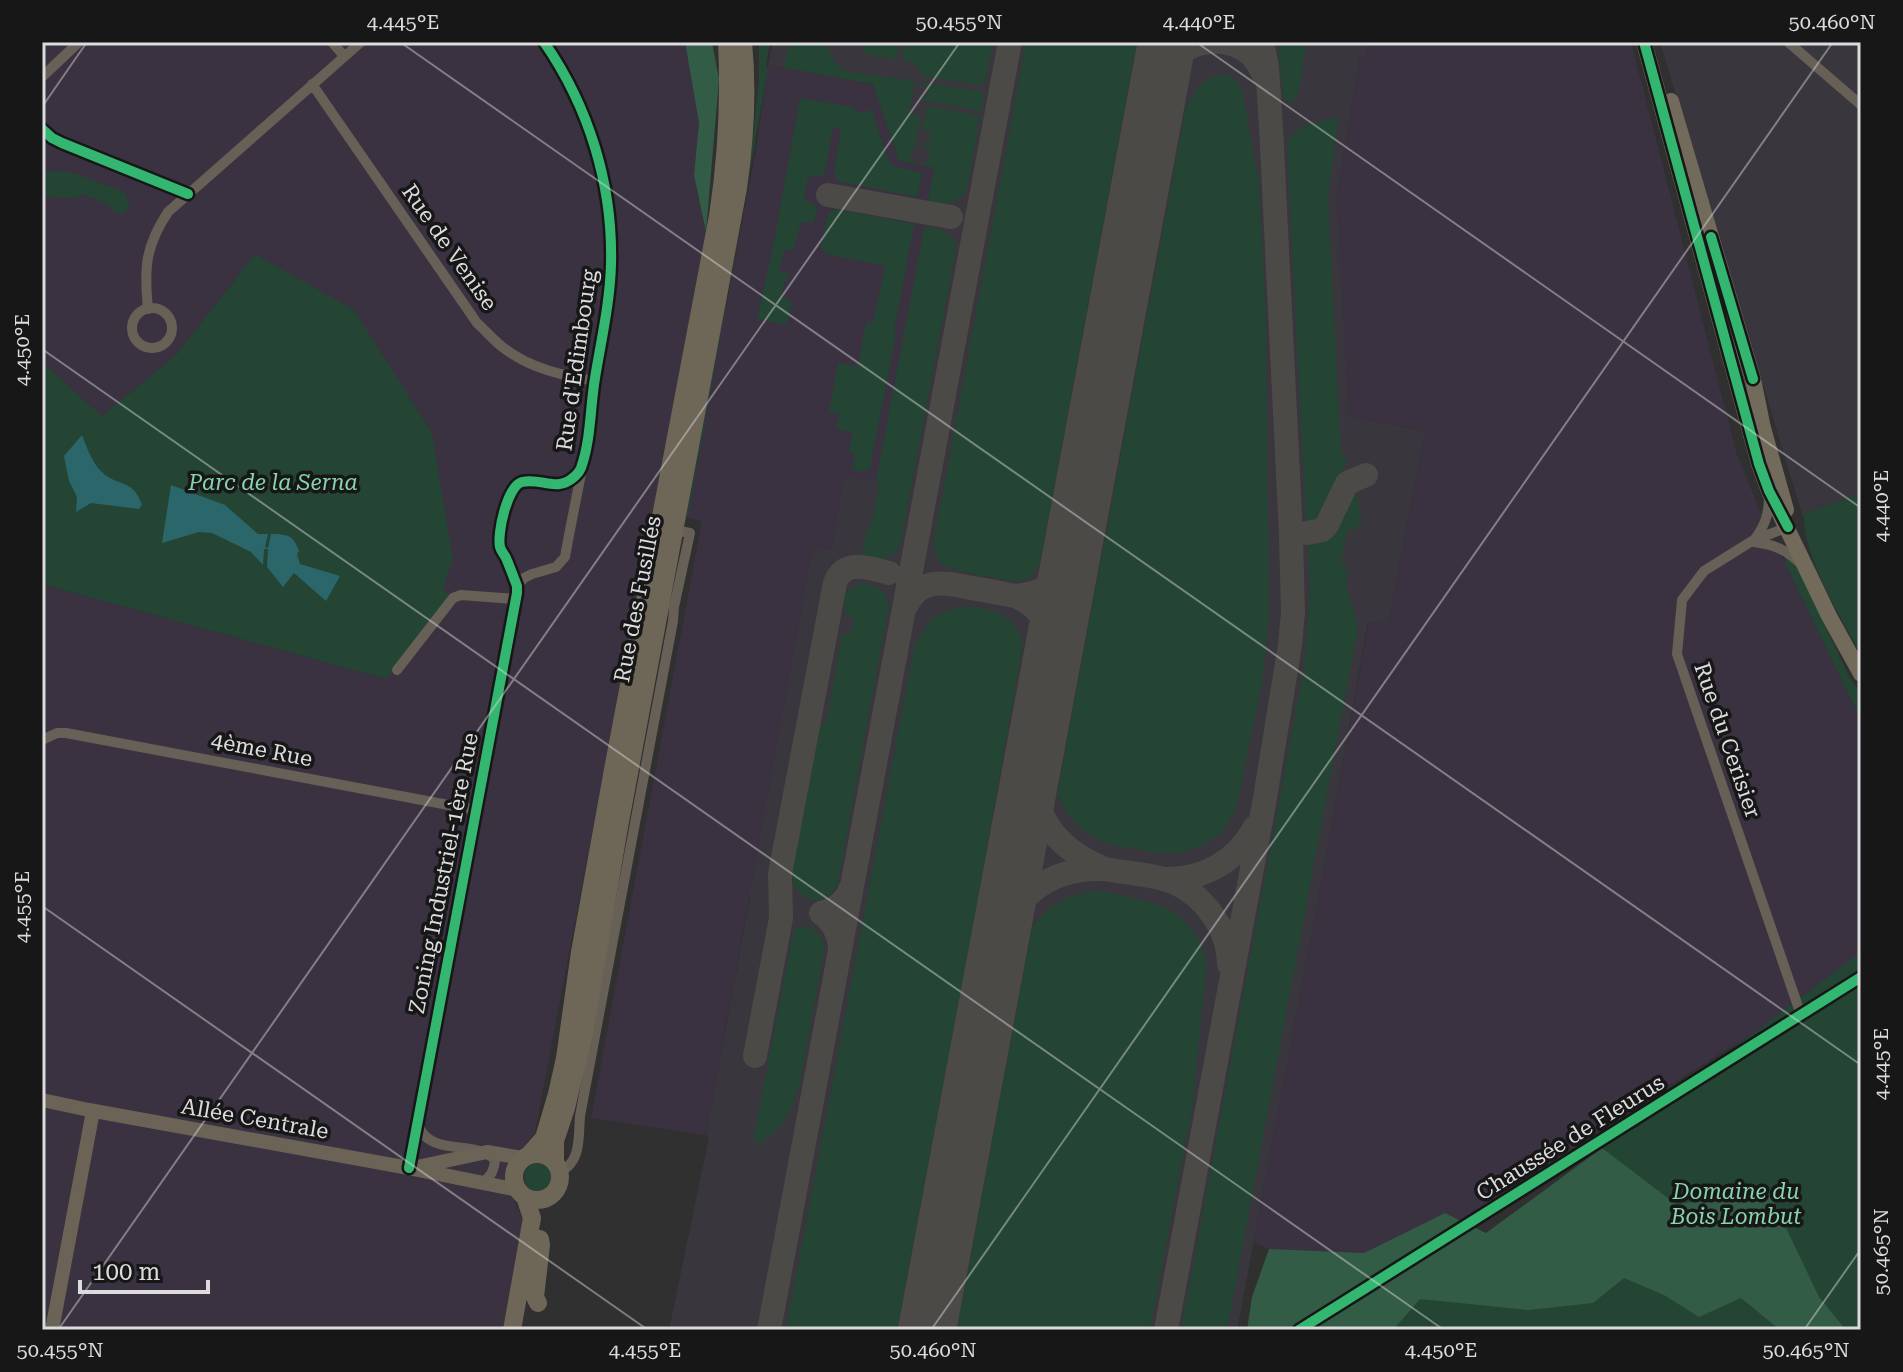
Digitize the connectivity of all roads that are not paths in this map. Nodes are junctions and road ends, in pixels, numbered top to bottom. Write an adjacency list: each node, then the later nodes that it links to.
1 (79, 42): 12 (street)
2 (332, 42): 11 (street)
3 (361, 42): 11 (street)
4 (544, 42): 19 (street, Rue d'Edimbourg)
5 (724, 42): 37 (highway, Rue des Fusillés)
6 (743, 42): 14 (highway, Rue des Fusillés)
7 (750, 42): 14 (highway)
8 (1644, 42): 21 (main road)
9 (1655, 42): 22 (main road)
10 (1788, 42): 15 (street)
11 (344, 56): 13 (street)
12 (42, 77)
13 (312, 84): 17 (street); 19 (street, Rue de Venise)
14 (747, 88): 39 (highway, Rue des Fusillés)
15 (1861, 105)
16 (42, 129): 17 (street)
17 (188, 194): 18 (street)
18 (148, 309): 18 (street)
19 (594, 381): 20 (street, Rue d'Edimbourg)
20 (580, 471): 25 (street, Rue d'Edimbourg); 25 (street, Rue d'Edimbourg)
21 (1769, 491): 22 (main road); 23 (street)
22 (1788, 527): 23 (street, Rue du Cerisier); 24 (main road)
23 (1752, 541): 24 (street); 32 (street, Rue du Cerisier)
24 (1807, 568): 28 (main road)
25 (517, 586): 26 (street, Zoning Industriel-1ère Rue)
26 (515, 599): 27 (street); 30 (street, Zoning Industriel-1ère Rue)
27 (397, 670)
28 (1861, 674)
29 (42, 740): 30 (street, 4ème Rue)
30 (475, 810): 35 (street, Zoning Industriel-1ère Rue)
31 (1861, 977): 32 (street, Chaussée de Fleurus)
32 (1801, 1015): 48 (street, Chaussée de Fleurus)
33 (42, 1100): 34 (street, Allée Centrale)
34 (93, 1111): 38 (street, Allée Centrale); 45 (street)
35 (417, 1124): 36 (street); 38 (street, Zoning Industriel-1ère Rue)
36 (487, 1152): 37 (street); 38 (street); 40 (street)
37 (526, 1157): 39 (highway); 41 (highway)
38 (410, 1161): 40 (street, Allée Centrale)
39 (558, 1167): 42 (highway)
40 (482, 1183): 41 (street, Allée Centrale)
41 (522, 1193): 42 (highway); 46 (highway)
42 (547, 1198): 43 (highway)
43 (540, 1239): 44 (highway); 47 (highway)
44 (538, 1303)
45 (52, 1330)
46 (512, 1330)
47 (523, 1330)
48 (1299, 1330)

